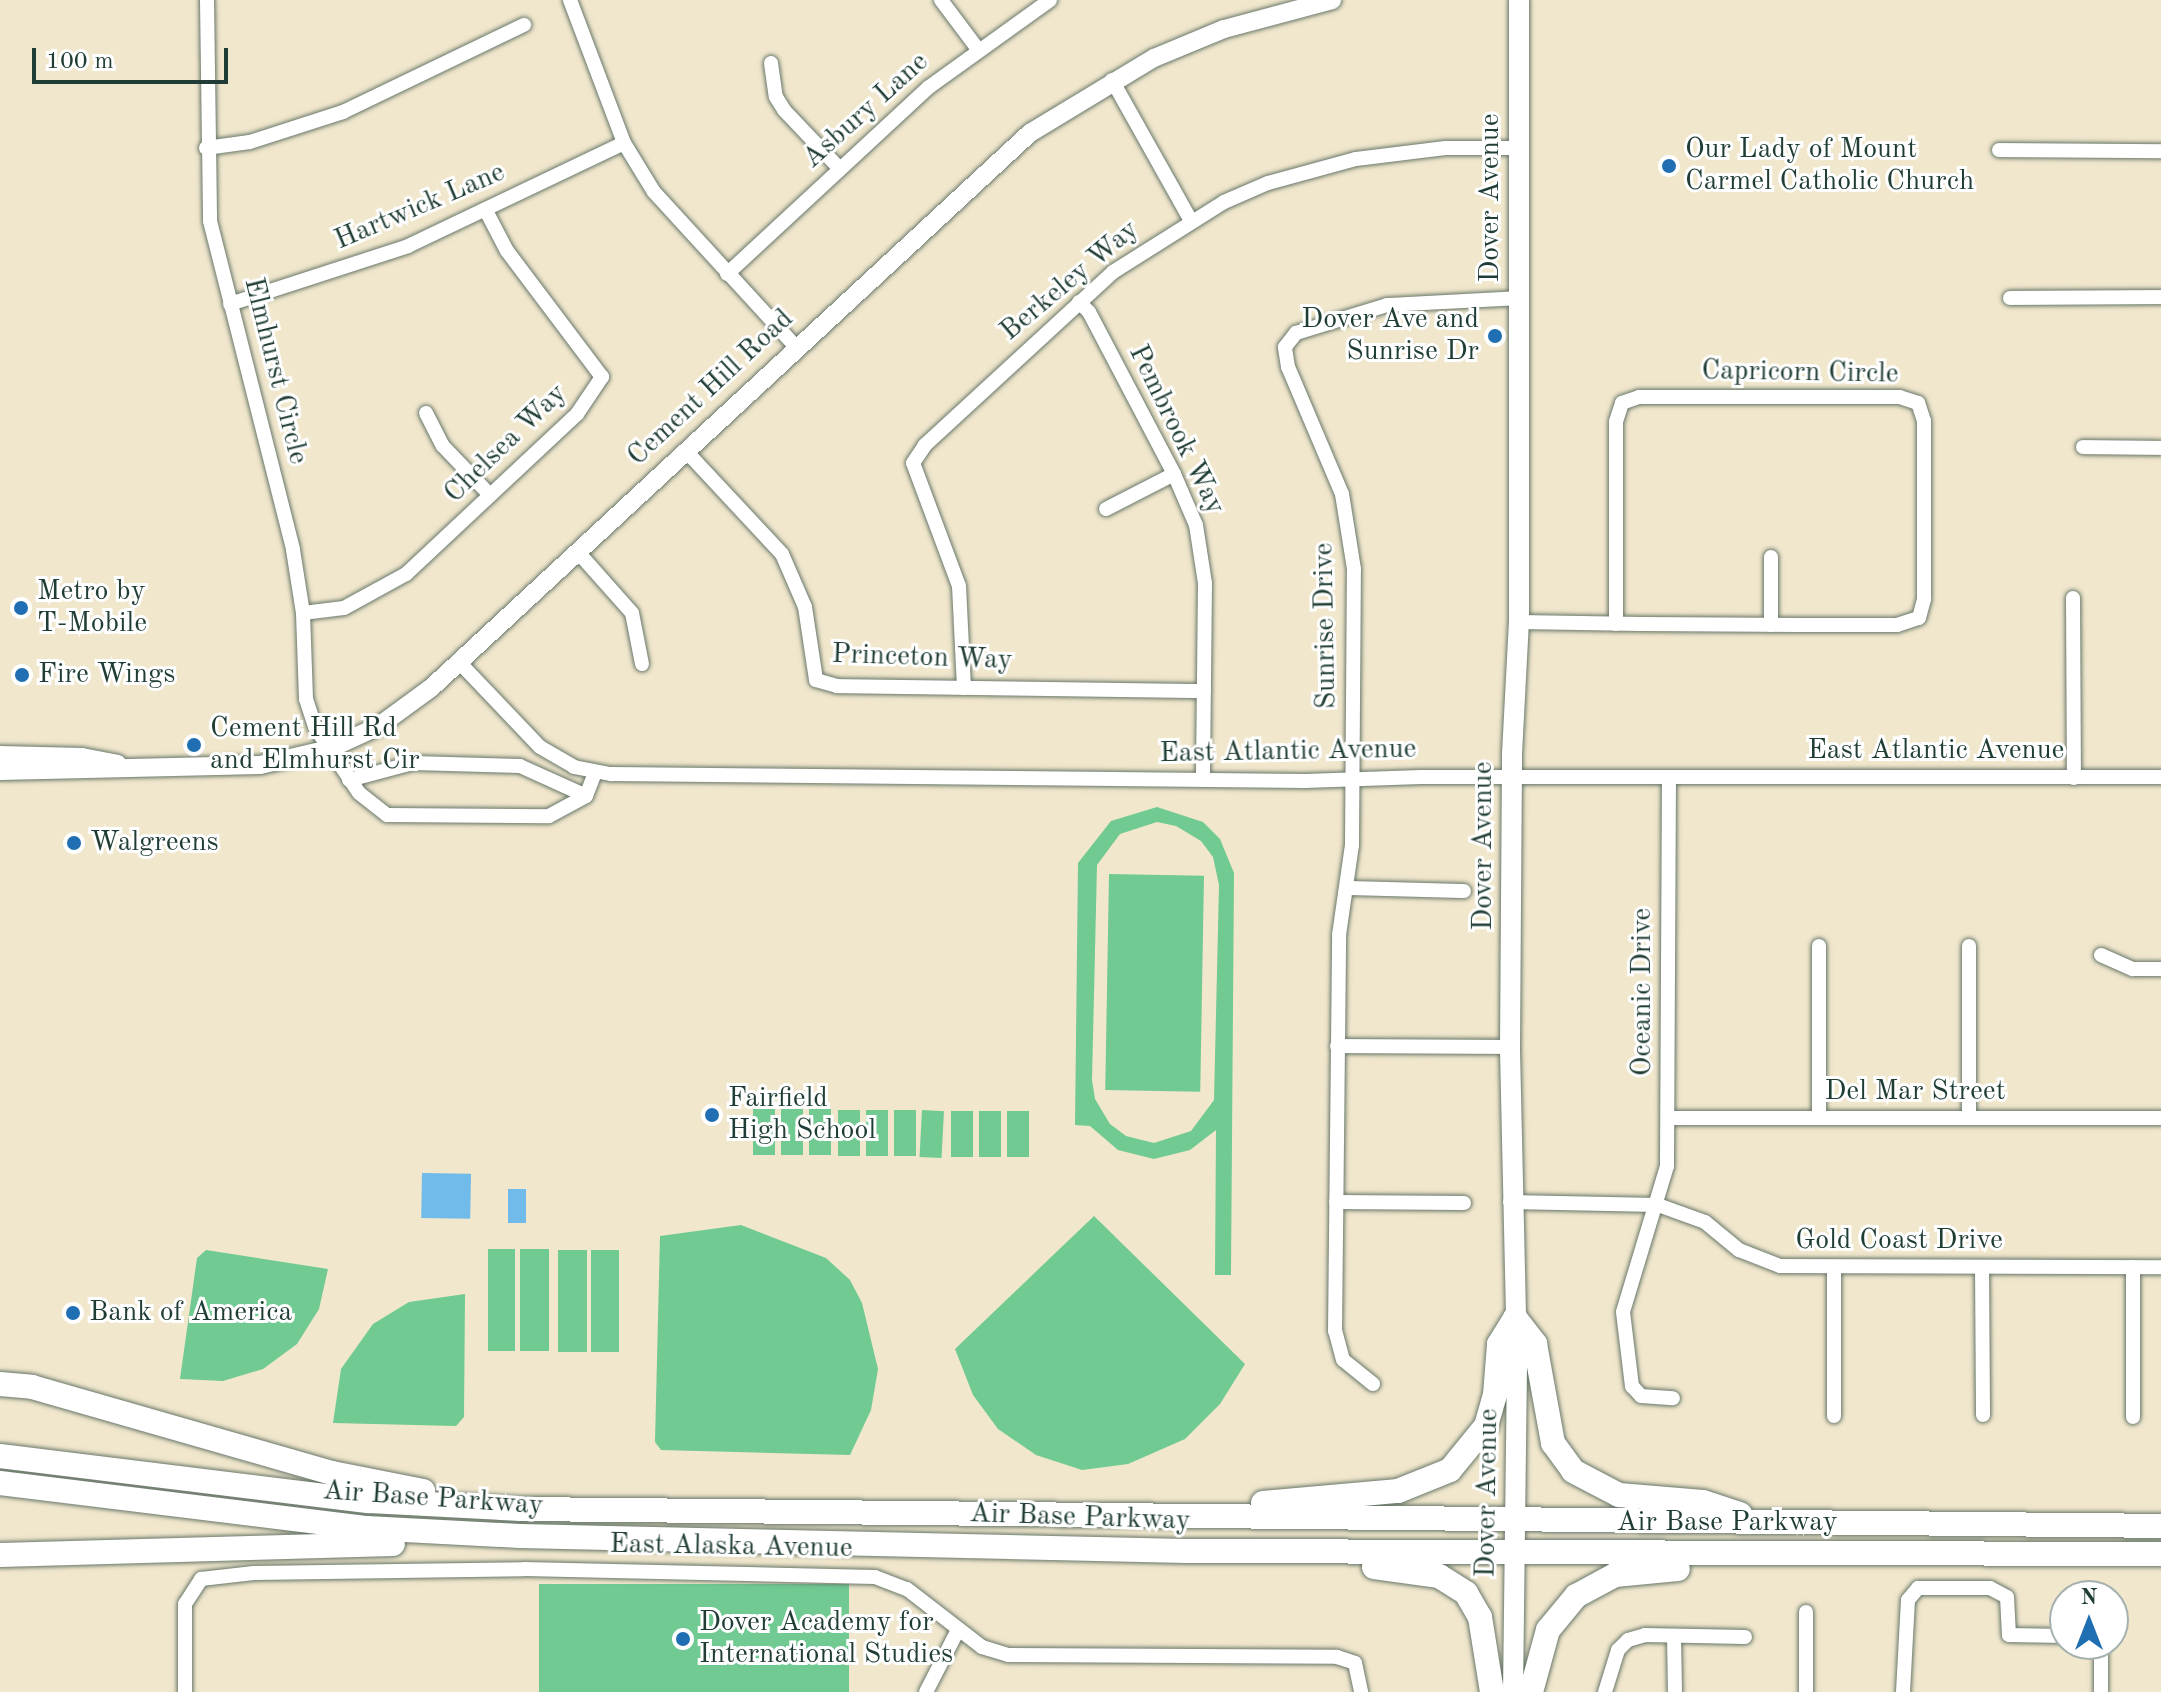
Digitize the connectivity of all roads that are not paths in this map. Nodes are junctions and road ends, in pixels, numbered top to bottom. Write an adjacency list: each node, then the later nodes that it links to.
1 (207, 0): 12 (street, Elmhurst Circle)
2 (570, 0): 11 (street)
3 (941, 0): 8 (street)
4 (1050, 0): 8 (street, Asbury Lane)
5 (1332, 0): 10 (street, Cement Hill Road)
6 (1519, 0): 13 (main road, Dover Avenue)
7 (524, 25): 12 (street)
8 (977, 48): 16 (street, Asbury Lane)
9 (771, 63): 16 (street)
10 (1112, 80): 18 (street); 25 (street, Cement Hill Road)
11 (624, 143): 17 (street, Hartwick Lane); 19 (street)
12 (206, 148): 24 (street, Elmhurst Circle)
13 (1519, 148): 18 (street, Berkeley Way); 21 (main road, Dover Avenue)
14 (1999, 150): 15 (street)
15 (2161, 151)
16 (840, 169): 19 (street, Asbury Lane)
17 (485, 209): 24 (street, Hartwick Lane); 31 (street, Chelsea Way)
18 (1190, 219): 23 (street, Berkeley Way)
19 (727, 274): 25 (street)
20 (2161, 297): 22 (street)
21 (1519, 298): 37 (main road, Dover Avenue); 55 (street, Sunrise Drive)
22 (2010, 298)
23 (1079, 302): 30 (street, Pembrook Way); 42 (street, Berkeley Way)
24 (230, 304): 36 (street, Elmhurst Circle)
25 (796, 347): 29 (street, Cement Hill Road)
26 (426, 413): 31 (street)
27 (2083, 447): 28 (street)
28 (2161, 448)
29 (685, 450): 33 (street, Cement Hill Road); 42 (street, Princeton Way)
30 (1174, 474): 32 (street); 43 (street, Pembrook Way)
31 (490, 495): 36 (street, Chelsea Way)
32 (1106, 509)
33 (577, 551): 40 (street, Cement Hill Road); 41 (street)
34 (1771, 557): 39 (street)
35 (2073, 598): 52 (street)
36 (303, 613): 44 (street, Elmhurst Circle)
37 (1519, 622): 38 (street, Capricorn Circle); 49 (main road, Dover Avenue)
38 (1616, 624): 39 (street, Capricorn Circle); 39 (street, Capricorn Circle)
39 (1771, 625)
40 (459, 662): 44 (street, Cement Hill Road); 48 (street, East Atlantic Avenue)
41 (642, 664)
42 (964, 688): 43 (street, Princeton Way)
43 (1204, 691): 54 (street, Pembrook Way)
44 (329, 749): 46 (street, Cement Hill Road); 53 (street, Elmhurst Circle)
45 (0, 755): 46 (street, Cement Hill Road)
46 (120, 765): 47 (street, Cement Hill Road)
47 (0, 771)
48 (595, 773): 54 (street, East Atlantic Avenue); 56 (street)
49 (1512, 777): 50 (street, East Atlantic Avenue); 55 (street, East Atlantic Avenue); 64 (main road, Dover Avenue)
50 (1669, 777): 52 (street, East Atlantic Avenue); 65 (street, Oceanic Drive)
51 (2161, 777): 52 (street, East Atlantic Avenue)
52 (2074, 778)
53 (349, 780): 56 (street); 56 (street, Elmhurst Circle)
54 (1203, 780): 55 (street, East Atlantic Avenue)
55 (1353, 780): 57 (street, Sunrise Drive)
56 (586, 796)
57 (1347, 888): 58 (street); 63 (street, Sunrise Drive)
58 (1464, 891)
59 (1819, 946): 66 (street)
60 (1969, 946): 67 (street)
61 (2101, 955): 62 (street)
62 (2161, 969)
63 (1337, 1046): 64 (street); 69 (street, Sunrise Drive)
64 (1510, 1047): 70 (main road, Dover Avenue)
65 (1669, 1118): 66 (street, Del Mar Street); 72 (street, Oceanic Drive)
66 (1819, 1118): 67 (street, Del Mar Street)
67 (1969, 1118): 68 (street, Del Mar Street)
68 (2161, 1118)
69 (1336, 1202): 71 (street); 79 (street, Sunrise Drive)
70 (1510, 1202): 72 (street, Gold Coast Drive); 77 (main road, Dover Avenue)
71 (1464, 1203)
72 (1658, 1205): 73 (street, Gold Coast Drive); 80 (street, Oceanic Drive)
73 (1834, 1267): 74 (street, Gold Coast Drive); 82 (street)
74 (1982, 1267): 75 (street, Gold Coast Drive); 81 (street)
75 (2133, 1267): 76 (street, Gold Coast Drive); 83 (street)
76 (2161, 1267)
77 (1515, 1318): 87 (main road); 88 (main road, Dover Avenue); 89 (main road)
78 (0, 1384): 86 (main road)
79 (1373, 1384)
80 (1673, 1398)
81 (1983, 1415)
82 (1834, 1416)
83 (2133, 1417)
84 (0, 1456): 86 (main road, Air Base Parkway)
85 (0, 1483): 91 (main road, Air Base Parkway)
86 (521, 1509): 87 (main road, Air Base Parkway)
87 (1186, 1516): 88 (main road, Air Base Parkway)
88 (1516, 1519): 89 (main road, Air Base Parkway); 94 (main road, Dover Avenue)
89 (1765, 1521): 90 (main road, Air Base Parkway)
90 (2161, 1526)
91 (520, 1536): 92 (main road, Air Base Parkway); 97 (main road)
92 (1277, 1552): 94 (main road, Air Base Parkway); 108 (main road)
93 (1799, 1552): 94 (main road, Air Base Parkway); 95 (main road, Air Base Parkway); 110 (main road)
94 (1514, 1554): 109 (main road, Dover Avenue)
95 (2161, 1554)
96 (0, 1555): 97 (main road)
97 (37, 1555): 98 (main road)
98 (0, 1573)
99 (1806, 1612): 113 (street)
100 (957, 1632): 105 (street, East Alaska Avenue); 106 (street); 107 (street, East Alaska Avenue)
101 (1674, 1636): 103 (street); 111 (street); 112 (street)
102 (2049, 1636): 114 (street)
103 (1745, 1637)
104 (2101, 1660): 115 (street)
105 (185, 1692)
106 (926, 1692)
107 (1361, 1692)
108 (1492, 1692)
109 (1513, 1692)
110 (1531, 1692)
111 (1605, 1692)
112 (1675, 1692)
113 (1806, 1692)
114 (1903, 1692)
115 (2101, 1692)

